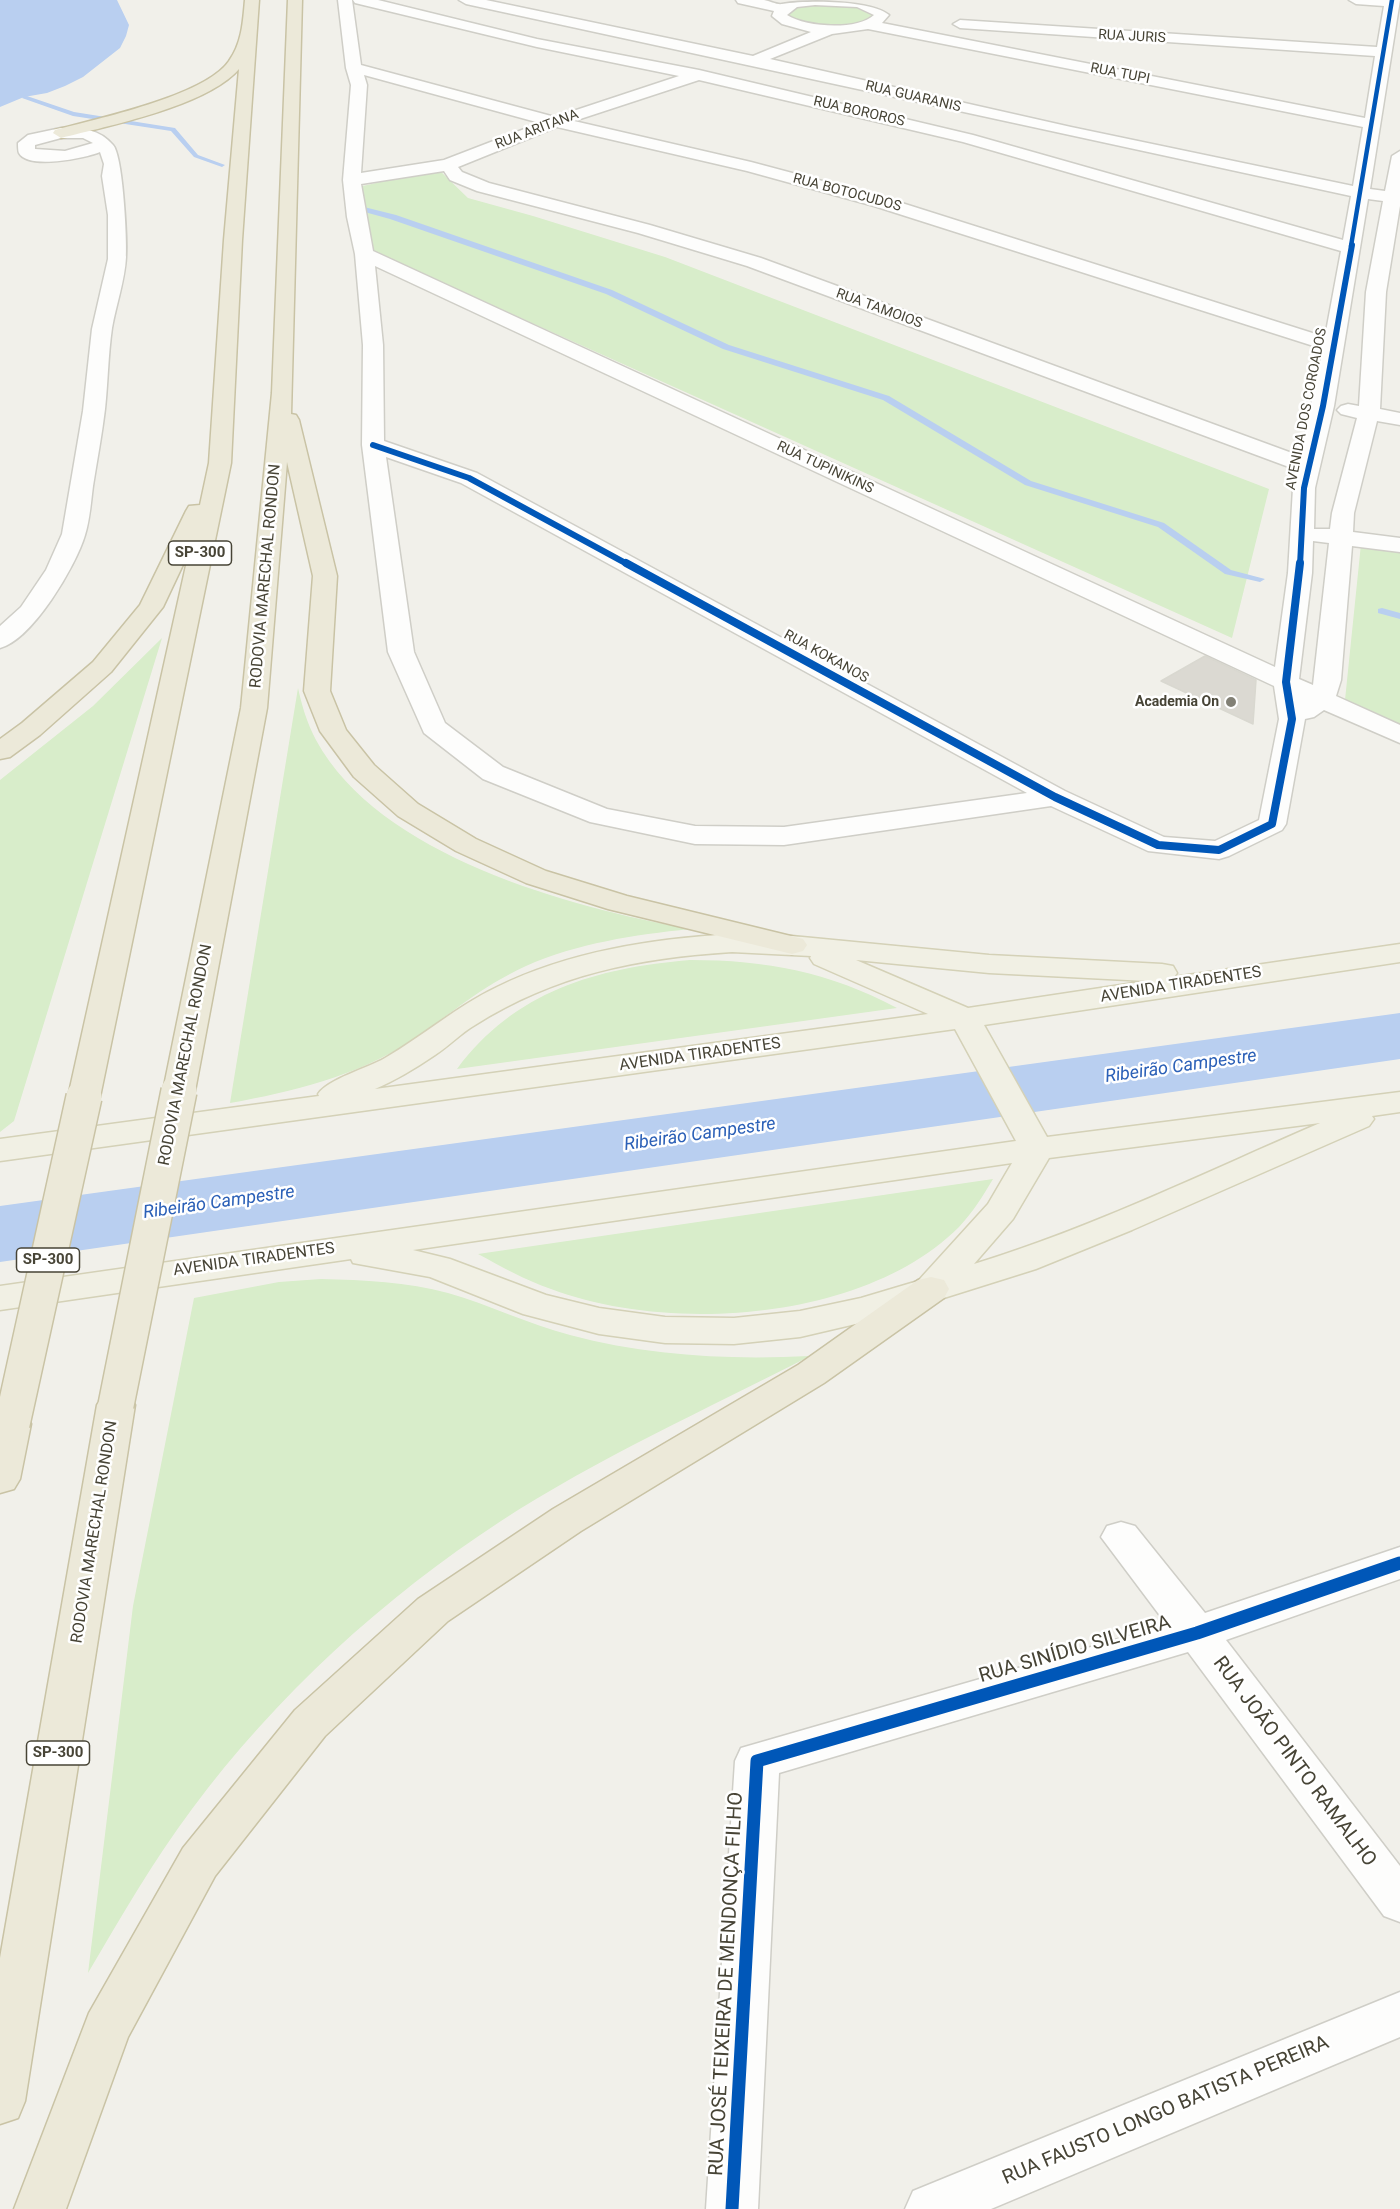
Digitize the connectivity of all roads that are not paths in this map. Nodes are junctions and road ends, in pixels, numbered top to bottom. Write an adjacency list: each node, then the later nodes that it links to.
1 (252, 0): 15 (highway, SP-300)
2 (295, 0): 38 (highway, RODOVIA MARECHAL RONDON / SP-300)
3 (345, 0): 21 (street)
4 (360, 0): 22 (street, RUA BOROROS)
5 (466, 0): 19 (street, RUA GUARANIS)
6 (743, 0): 11 (street)
7 (1356, 0): 10 (street)
8 (829, 1): 11 (street); 12 (street)
9 (890, 1): 12 (street)
10 (1394, 2): 18 (street, AVENIDA DOS COROADOS)
11 (783, 9): 13 (street)
12 (874, 17): 14 (street); 18 (street, RUA JURIS); 24 (street, RUA TUPI)
13 (790, 23): 14 (street); 16 (street)
14 (831, 29): 20 (street)
15 (250, 31): 25 (highway); 43 (highway, SP-300)
16 (769, 33)
17 (749, 42): 19 (street, RUA ARITANA)
18 (1384, 52): 24 (street, AVENIDA DOS COROADOS)
19 (722, 61): 20 (street, RUA GUARANIS); 22 (street, RUA ARITANA)
20 (757, 61): 33 (street, RUA GUARANIS)
21 (354, 68): 23 (street, RUA BOTOCUDOS); 32 (street)
22 (699, 75): 23 (street, RUA ARITANA); 35 (street, RUA BOROROS)
23 (556, 122): 28 (street, RUA ARITANA); 37 (street, RUA BOTOCUDOS)
24 (1372, 124): 30 (street, AVENIDA DOS COROADOS)
25 (61, 133): 26 (street); 27 (street)
26 (101, 145): 27 (street); 31 (street)
27 (50, 156): 31 (street)
28 (448, 165): 32 (street, RUA ARITANA); 44 (street, RUA TAMOIOS)
29 (1399, 168): 30 (street); 34 (street)
30 (1364, 172): 33 (street, AVENIDA DOS COROADOS)
31 (111, 176): 48 (street)
32 (352, 180): 36 (street)
33 (1361, 193): 34 (street, RUA GUARANIS); 35 (street, AVENIDA DOS COROADOS)
34 (1393, 197): 40 (street)
35 (1351, 248): 37 (street, AVENIDA DOS COROADOS)
36 (364, 254): 42 (street); 49 (street, RUA TUPINIKINS)
37 (1333, 346): 39 (street, AVENIDA DOS COROADOS)
38 (282, 393): 56 (highway); 74 (highway, RODOVIA MARECHAL RONDON / SP-300, bridge)
39 (1323, 406): 40 (street); 44 (street, AVENIDA DOS COROADOS)
40 (1369, 413): 41 (street); 46 (street)
41 (1400, 418)
42 (373, 445): 54 (street, RUA KOKANOS); 54 (street)
43 (220, 463): 53 (highway); 67 (highway, SP-300, bridge)
44 (1309, 468): 45 (street, AVENIDA DOS COROADOS)
45 (1302, 533): 46 (street); 49 (street, AVENIDA DOS COROADOS)
46 (1341, 538): 47 (street); 50 (street)
47 (1400, 545)
48 (0, 640)
49 (1286, 682): 50 (street, RUA TUPINIKINS); 51 (street, AVENIDA DOS COROADOS)
50 (1322, 699): 51 (street); 52 (street, RUA TUPINIKINS)
51 (1292, 719): 55 (street, AVENIDA DOS COROADOS)
52 (1400, 735)
53 (0, 751)
54 (1055, 797): 55 (street, RUA KOKANOS)
55 (1272, 824)
56 (792, 945): 58 (main road); 59 (main road); 61 (main road)
57 (1400, 953): 58 (main road, AVENIDA TIRADENTES)
58 (1242, 975): 59 (main road, AVENIDA TIRADENTES)
59 (968, 1022): 61 (main road, AVENIDA TIRADENTES); 62 (main road)
60 (1395, 1103): 62 (main road, AVENIDA TIRADENTES); 65 (main road)
61 (267, 1115): 63 (main road, AVENIDA TIRADENTES)
62 (1032, 1140): 64 (main road, AVENIDA TIRADENTES); 65 (main road)
63 (0, 1150)
64 (292, 1255): 65 (main road); 66 (main road, AVENIDA TIRADENTES)
65 (931, 1289): 75 (highway)
66 (0, 1298)
67 (0, 1479)
68 (1121, 1537): 70 (street, RUA JOÃO PINTO RAMALHO)
69 (1400, 1563): 70 (street, RUA SINÍDIO SILVEIRA)
70 (1197, 1633): 71 (street, RUA SINÍDIO SILVEIRA); 72 (street, RUA JOÃO PINTO RAMALHO)
71 (757, 1761): 76 (street, RUA JOSÉ TEIXEIRA DE MENDONÇA FILHO)
72 (1400, 1902)
73 (1400, 2014): 77 (street, RUA FAUSTO LONGO BATISTA PEREIRA)
74 (0, 2101)
75 (40, 2209)
76 (732, 2209)
77 (931, 2209)

